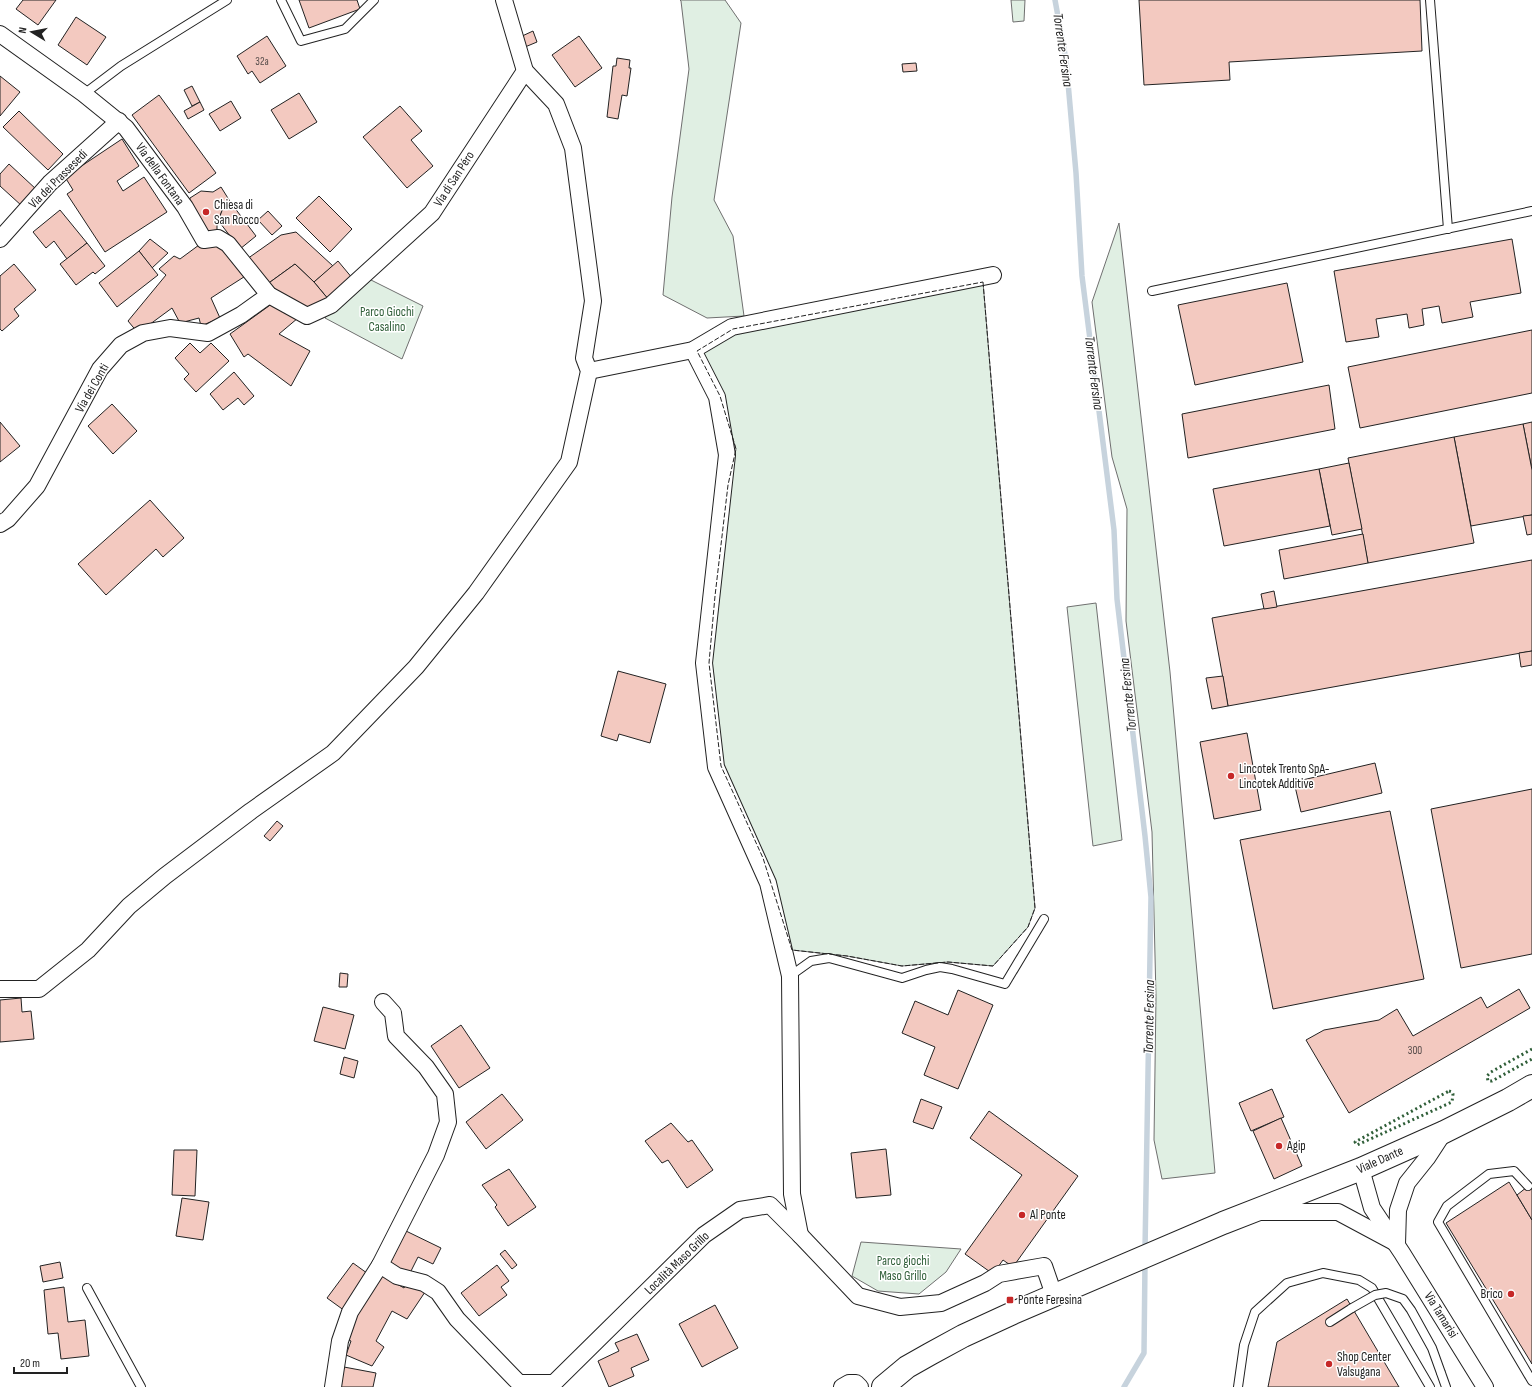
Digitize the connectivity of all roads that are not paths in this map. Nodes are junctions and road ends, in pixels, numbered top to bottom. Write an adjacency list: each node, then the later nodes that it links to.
1 (227, 0): 8 (lane)
2 (281, 0): 3 (lane)
3 (374, 0)
4 (504, 0): 7 (street)
5 (1430, 0): 11 (lane)
6 (0, 34): 8 (street, Via della Fontana)
7 (525, 71): 16 (street, Via di San Péro); 18 (street)
8 (84, 94): 9 (street, Via della Fontana)
9 (119, 122): 12 (street, Via dei Prassesedi); 15 (street, Via della Fontana)
10 (1532, 211): 11 (lane)
11 (1448, 228): 14 (lane)
12 (0, 239)
13 (993, 275): 17 (street)
14 (1152, 291)
15 (269, 295): 16 (street, Via della Fontana); 19 (street, Via dei Conti)
16 (307, 316)
17 (693, 350): 18 (street); 21 (street)
18 (589, 371): 22 (street)
19 (0, 524)
20 (1044, 919): 21 (lane)
21 (790, 976): 29 (street)
22 (0, 990)
23 (383, 1002): 31 (street)
24 (1532, 1086): 25 (main road, Viale Dante)
25 (1444, 1132): 26 (main road, Viale Dante); 30 (street)
26 (1361, 1169): 28 (main road, Viale Dante); 30 (street, Via Tamarisi)
27 (1528, 1186): 35 (lane)
28 (1252, 1212): 30 (street, Via Tamarisi); 33 (main road, Viale Dante)
29 (800, 1235): 31 (street, Località Maso Grillo); 33 (street, Località Maso Grillo)
30 (1397, 1244): 44 (street, Via Tamarisi)
31 (380, 1265): 37 (street)
32 (87, 1288): 36 (lane)
33 (1061, 1292): 40 (main road)
34 (1330, 1322): 43 (lane, bridge)
35 (1532, 1381)
36 (141, 1387)
37 (334, 1387)
38 (842, 1387): 39 (street)
39 (860, 1387)
40 (883, 1387)
41 (1238, 1387): 42 (lane)
42 (1430, 1387)
43 (1446, 1387)
44 (1486, 1387)

